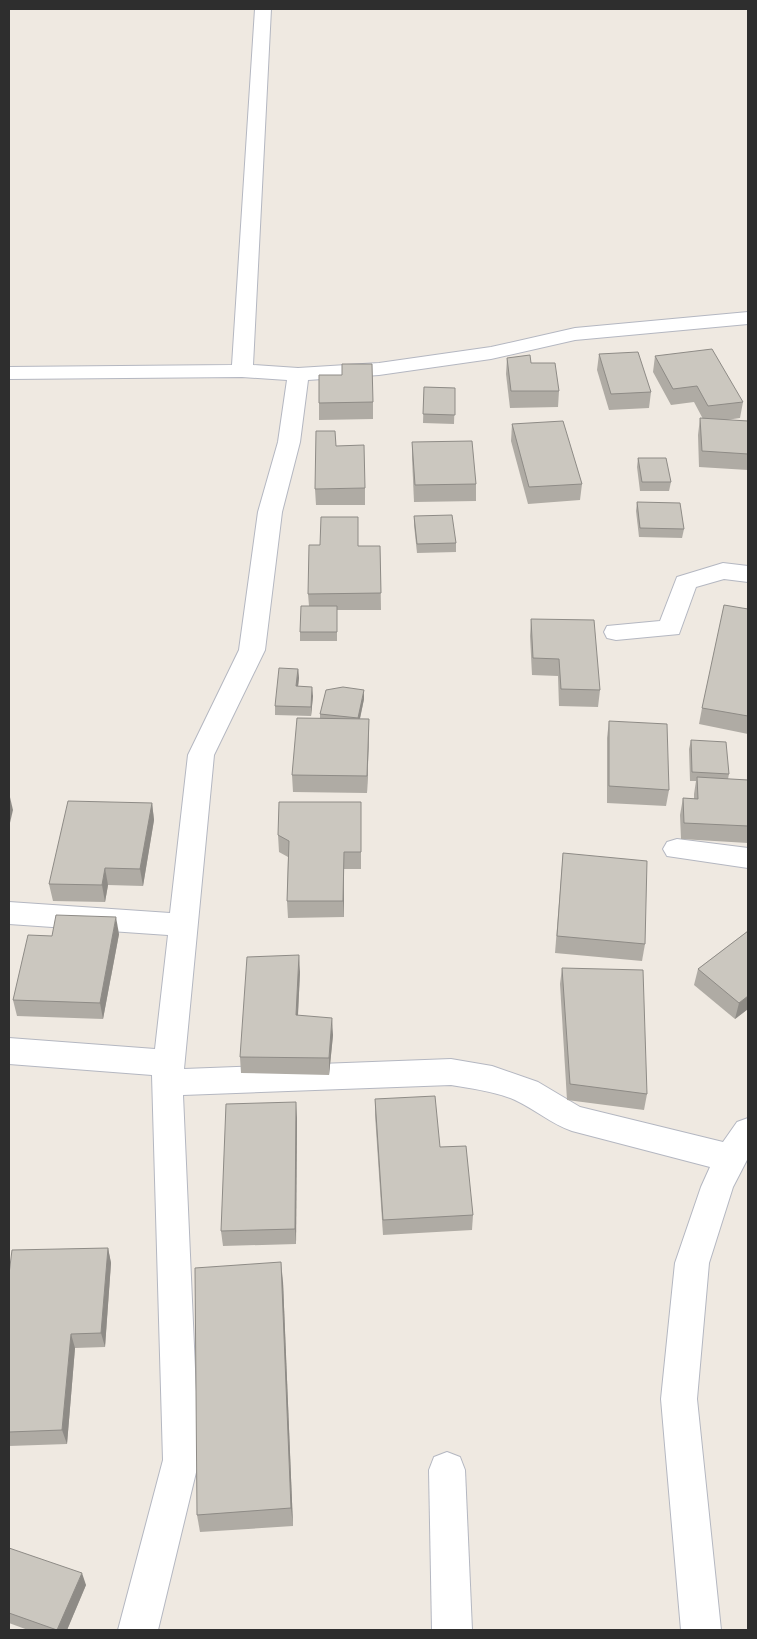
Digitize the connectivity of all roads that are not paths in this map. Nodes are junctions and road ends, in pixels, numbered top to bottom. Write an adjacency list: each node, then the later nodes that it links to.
1 (263, 9): 3 (street)
2 (748, 318): 5 (street)
3 (242, 371): 4 (street); 5 (street)
4 (9, 373)
5 (298, 374): 11 (street)
6 (748, 574): 7 (street)
7 (616, 632)
8 (677, 848): 9 (street)
9 (748, 858)
10 (9, 913): 11 (street)
11 (183, 925): 13 (street)
12 (9, 1051): 13 (street)
13 (168, 1073): 14 (street); 16 (street)
14 (739, 1145): 18 (street)
15 (447, 1470): 17 (street)
16 (138, 1630)
17 (452, 1630)
18 (701, 1630)

